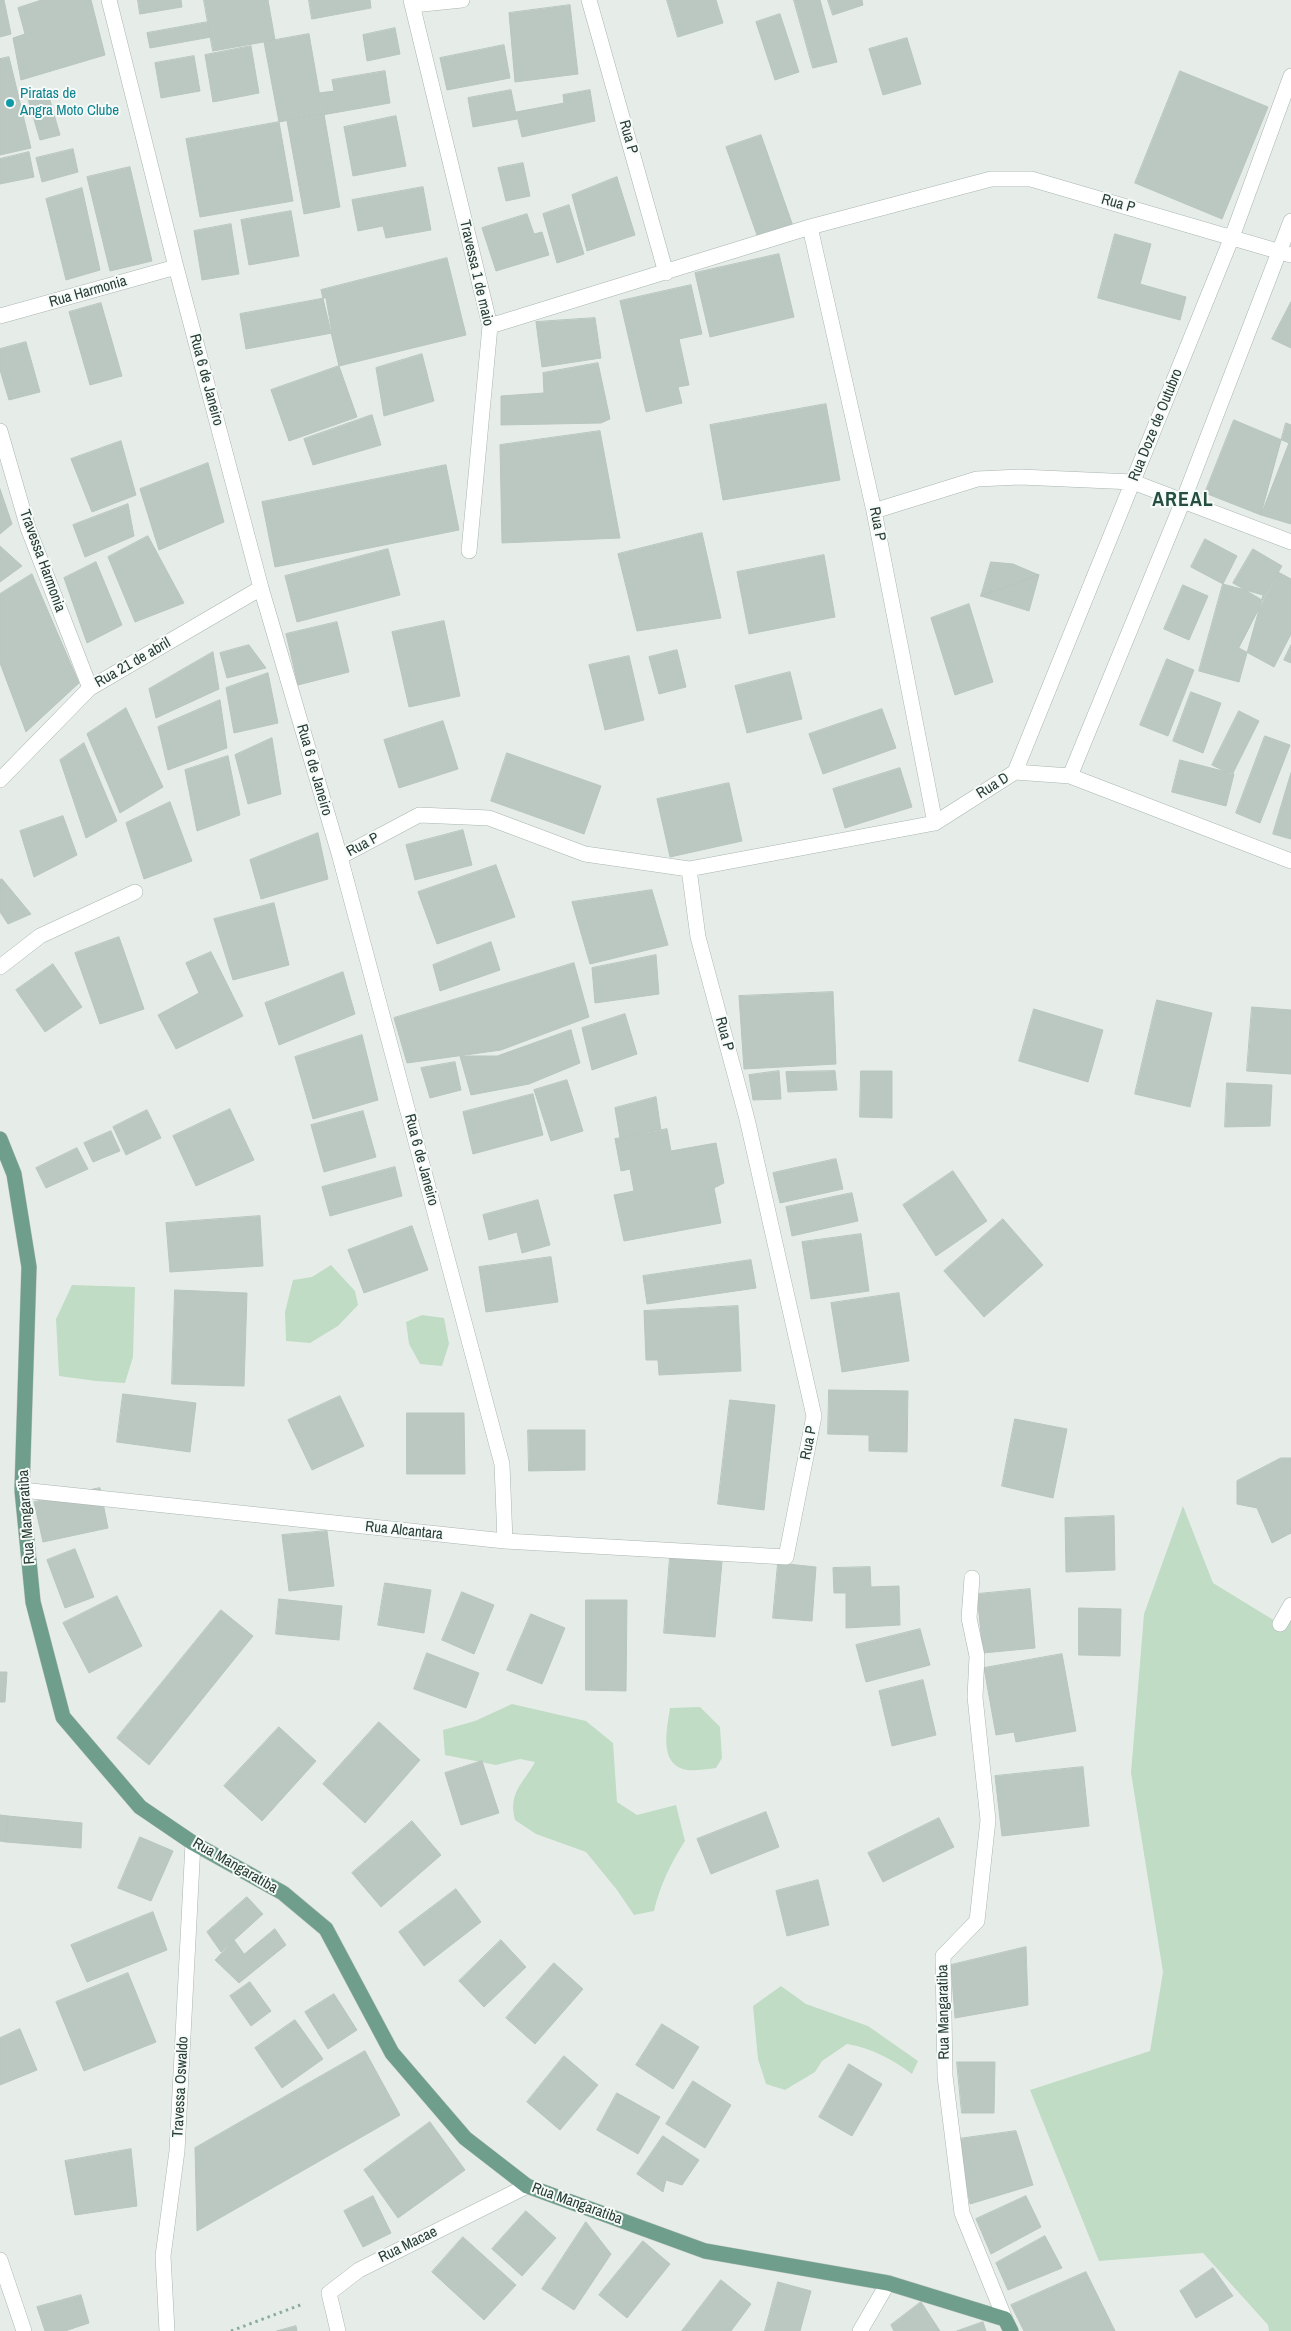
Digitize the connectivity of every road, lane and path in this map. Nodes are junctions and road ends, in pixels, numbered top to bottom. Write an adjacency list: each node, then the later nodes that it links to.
1 (109, 0): 10 (street, Rua 6 de Janeiro)
2 (462, 0): 4 (street)
3 (589, 0): 11 (street, Rua P)
4 (412, 2): 13 (street, Travessa 1 de maio)
5 (1291, 76): 8 (street, Rua Doze de Outubro)
6 (1291, 221): 9 (street)
7 (810, 227): 8 (street, Rua P); 11 (street, Rua P); 17 (street, Rua P)
8 (1232, 237): 9 (street, Rua P); 15 (street, Rua Doze de Outubro)
9 (1285, 253): 16 (street)
10 (176, 267): 12 (street, Rua Harmonia); 20 (street, Rua 6 de Janeiro)
11 (666, 273): 13 (street, Rua P)
12 (0, 316)
13 (490, 326): 19 (street, Travessa 1 de maio)
14 (0, 431): 21 (street, Travessa Harmonia)
15 (1133, 482): 16 (street); 17 (street); 22 (street, Rua Doze de Outubro)
16 (1183, 501): 18 (street); 23 (street)
17 (874, 511): 25 (street, Rua P)
18 (1291, 542)
19 (469, 551)
20 (261, 588): 21 (street, Rua 21 de abril); 26 (street, Rua 6 de Janeiro)
21 (90, 688): 24 (street, Rua 21 de abril)
22 (1015, 772): 23 (street, Rua D); 25 (street, Rua D)
23 (1070, 776): 27 (street, Rua D)
24 (0, 780)
25 (935, 823): 28 (street, Rua D)
26 (340, 857): 28 (street, Rua P); 33 (street, Rua 6 de Janeiro)
27 (1291, 861)
28 (689, 869): 34 (street, Rua P)
29 (135, 892): 30 (street)
30 (0, 967)
31 (0, 1139): 32 (main road, Rua Mangaratiba)
32 (22, 1490): 33 (street, Rua Alcantara); 38 (main road, Rua Mangaratiba)
33 (506, 1541): 34 (street, Rua Alcantara)
34 (786, 1557)
35 (972, 1578): 43 (street, Rua Mangaratiba)
36 (1291, 1605): 37 (street)
37 (1280, 1624)
38 (193, 1843): 39 (main road, Rua Mangaratiba); 45 (street, Travessa Oswaldo)
39 (527, 2186): 41 (main road, Rua Mangaratiba); 42 (street, Rua Macae)
40 (0, 2260): 44 (street)
41 (888, 2284): 43 (main road, Rua Mangaratiba); 48 (street)
42 (329, 2294): 46 (path); 47 (street)
43 (1008, 2325)
44 (24, 2331)
45 (168, 2331)
46 (231, 2331)
47 (338, 2331)
48 (860, 2331)

